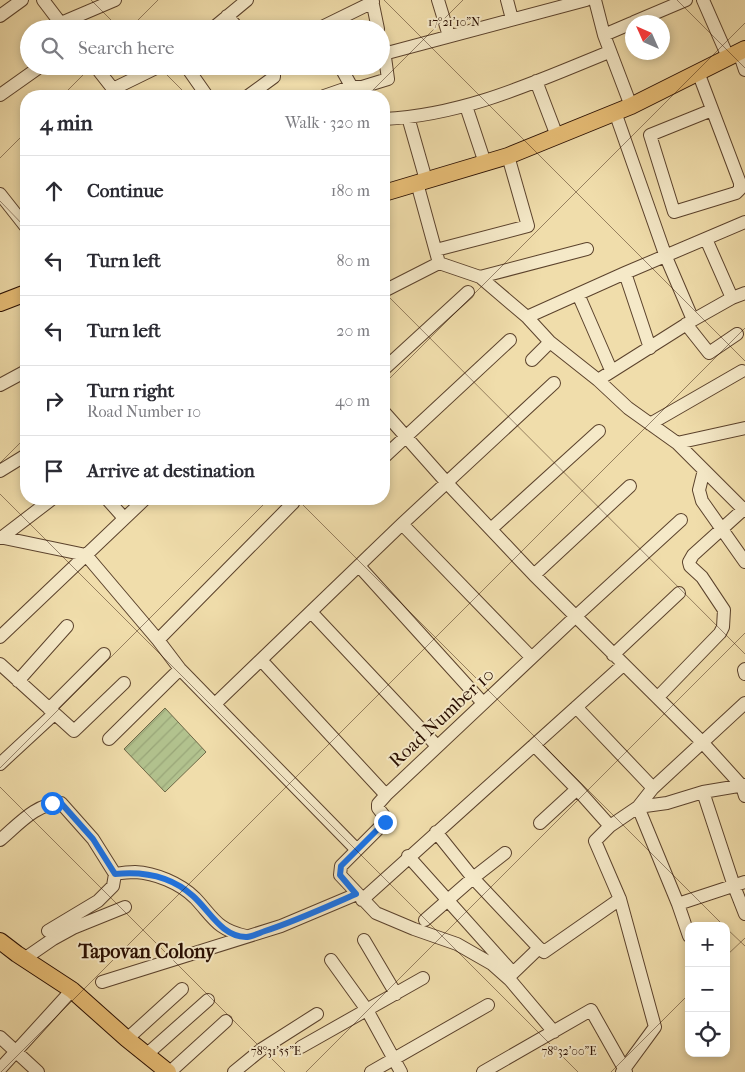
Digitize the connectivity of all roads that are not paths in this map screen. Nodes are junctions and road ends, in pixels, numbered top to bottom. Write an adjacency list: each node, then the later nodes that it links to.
1 (22, 0): 13 (street)
2 (43, 0): 16 (street)
3 (115, 0): 17 (street)
4 (246, 0): 14 (street)
5 (438, 0): 24 (street)
6 (507, 0): 15 (street)
7 (586, 0): 15 (street)
8 (595, 0): 23 (street)
9 (686, 0): 12 (street)
10 (703, 0): 27 (street)
11 (373, 1): 20 (street); 21 (street)
12 (651, 15)
13 (0, 16)
14 (227, 16): 18 (street); 19 (street)
15 (512, 19): 24 (street)
16 (58, 20)
17 (75, 20)
18 (222, 20)
19 (231, 20)
20 (335, 20)
21 (376, 20)
22 (625, 26): 23 (street)
23 (604, 35): 26 (street)
24 (449, 36): 25 (street)
25 (390, 52)
26 (609, 52): 37 (street); 46 (street)
27 (737, 53): 28 (street); 29 (main road)
28 (745, 70)
29 (698, 72): 46 (main road); 47 (street)
30 (29, 75): 44 (street)
31 (102, 75): 39 (street)
32 (145, 75): 40 (street)
33 (192, 75): 41 (street)
34 (274, 75): 42 (street)
35 (345, 75): 38 (street)
36 (387, 75): 38 (street)
37 (536, 81): 45 (street); 51 (street)
38 (350, 87): 43 (street)
39 (113, 90)
40 (120, 90)
41 (203, 90)
42 (256, 90)
43 (341, 90)
44 (0, 96)
45 (466, 106): 49 (street); 53 (street)
46 (631, 106): 48 (main road)
47 (712, 110): 47 (street)
48 (615, 112): 51 (main road); 62 (street)
49 (408, 117): 50 (street); 54 (street)
50 (390, 118)
51 (557, 136): 52 (main road)
52 (508, 156): 53 (main road); 61 (street)
53 (485, 163): 54 (main road)
54 (421, 182): 55 (main road); 61 (street)
55 (390, 191)
56 (0, 194): 57 (street)
57 (20, 219)
58 (745, 222): 59 (street)
59 (706, 239): 62 (street); 70 (street)
60 (588, 249): 64 (street)
61 (438, 256): 64 (street); 65 (street)
62 (666, 257): 63 (street); 73 (street)
63 (625, 273): 68 (street); 77 (street)
64 (480, 277): 72 (street)
65 (390, 287)
66 (468, 292): 79 (street)
67 (745, 293): 70 (street)
68 (578, 294): 72 (street); 80 (street)
69 (20, 296): 71 (main road)
70 (732, 298): 73 (street)
71 (0, 304)
72 (527, 317): 76 (street)
73 (690, 322): 74 (street); 77 (street)
74 (737, 334)
75 (510, 340): 90 (street)
76 (550, 342): 78 (street); 83 (street)
77 (650, 348): 80 (street)
78 (532, 360)
79 (390, 364)
80 (611, 370): 83 (street)
81 (742, 371): 87 (street)
82 (20, 374): 85 (street)
83 (598, 380): 87 (street)
84 (554, 383): 96 (street)
85 (0, 386)
86 (390, 419): 90 (street)
87 (650, 424): 91 (street)
88 (744, 429): 91 (street)
89 (600, 431): 106 (street)
90 (406, 436): 92 (street); 96 (street)
91 (677, 443): 94 (street)
92 (390, 451)
93 (20, 459): 95 (street)
94 (704, 470): 102 (street); 107 (street)
95 (0, 471)
96 (447, 483): 105 (street); 106 (street)
97 (630, 486): 112 (street)
98 (44, 505): 108 (street)
99 (112, 505): 103 (street)
100 (138, 505): 103 (street)
101 (291, 505): 118 (street)
102 (745, 509): 107 (street)
103 (124, 518): 109 (street)
104 (681, 520): 115 (street, Road Number 10)
105 (402, 524): 111 (street); 121 (street)
106 (490, 529): 112 (street)
107 (721, 529): 110 (street); 130 (street)
108 (1, 538): 109 (street)
109 (86, 555): 117 (street); 118 (street)
110 (745, 562)
111 (358, 566): 114 (street); 132 (street)
112 (534, 575): 115 (street)
113 (679, 593): 120 (street)
114 (311, 612): 122 (street); 139 (street)
115 (575, 617): 120 (street); 121 (street, Road Number 10)
116 (67, 626): 128 (street)
117 (0, 637)
118 (158, 640): 125 (street)
119 (104, 654): 135 (street)
120 (613, 655): 124 (street)
121 (531, 658): 132 (street, Road Number 10)
122 (261, 660): 133 (street); 145 (street)
123 (0, 664): 128 (street)
124 (623, 665): 130 (street); 134 (street)
125 (180, 669): 133 (street); 136 (street)
126 (745, 669): 127 (street)
127 (745, 674)
128 (18, 680): 135 (street)
129 (124, 683): 135 (street)
130 (658, 697): 137 (street)
131 (745, 702): 137 (street)
132 (483, 703): 139 (street, Road Number 10)
133 (215, 704): 151 (street)
134 (576, 707): 138 (street); 141 (street)
135 (52, 711): 140 (street)
136 (109, 739)
137 (702, 742): 141 (street); 143 (street)
138 (534, 745): 142 (street); 149 (street)
139 (437, 746): 145 (street, Road Number 10)
140 (0, 764)
141 (653, 788): 146 (street)
142 (577, 789): 147 (street); 148 (street)
143 (744, 789): 144 (street)
144 (703, 792): 146 (street); 156 (street)
145 (386, 795): 151 (street, Road Number 10)
146 (638, 807): 148 (street); 160 (street)
147 (540, 823)
148 (610, 826): 158 (street)
149 (436, 832): 153 (street); 155 (street)
150 (0, 840): 154 (street)
151 (357, 850): 157 (street)
152 (505, 853): 155 (street)
153 (408, 856): 157 (street); 159 (street)
154 (115, 874): 165 (street); 166 (street)
155 (473, 878): 159 (street); 169 (street)
156 (740, 884): 160 (street); 162 (street)
157 (359, 897): 166 (street); 182 (street)
158 (620, 899): 169 (street); 190 (street)
159 (448, 900): 163 (street); 169 (street)
160 (678, 904): 164 (street)
161 (125, 907): 170 (street)
162 (745, 914)
163 (425, 920)
164 (685, 924)
165 (48, 931)
166 (247, 937): 173 (street)
167 (364, 940): 176 (street)
168 (0, 941): 170 (main road)
169 (539, 948)
170 (24, 959): 175 (main road)
171 (331, 960): 179 (street)
172 (423, 978): 176 (street)
173 (102, 982)
174 (182, 989): 184 (street)
175 (72, 990): 184 (main road); 186 (street)
176 (396, 994): 179 (street)
177 (208, 1000): 187 (street)
178 (488, 1005): 188 (street)
179 (367, 1010): 185 (street); 188 (street)
180 (317, 1014): 193 (street)
181 (226, 1021): 192 (street)
182 (554, 1032): 190 (street); 196 (street)
183 (0, 1037): 186 (street)
184 (127, 1039): 187 (main road)
185 (300, 1047)
186 (16, 1051): 189 (street); 191 (street)
187 (146, 1055): 192 (main road)
188 (394, 1060): 194 (street); 195 (street)
189 (0, 1069)
190 (625, 1071)
191 (38, 1072)
192 (169, 1072)
193 (234, 1072)
194 (372, 1072)
195 (401, 1072)
196 (483, 1072)

